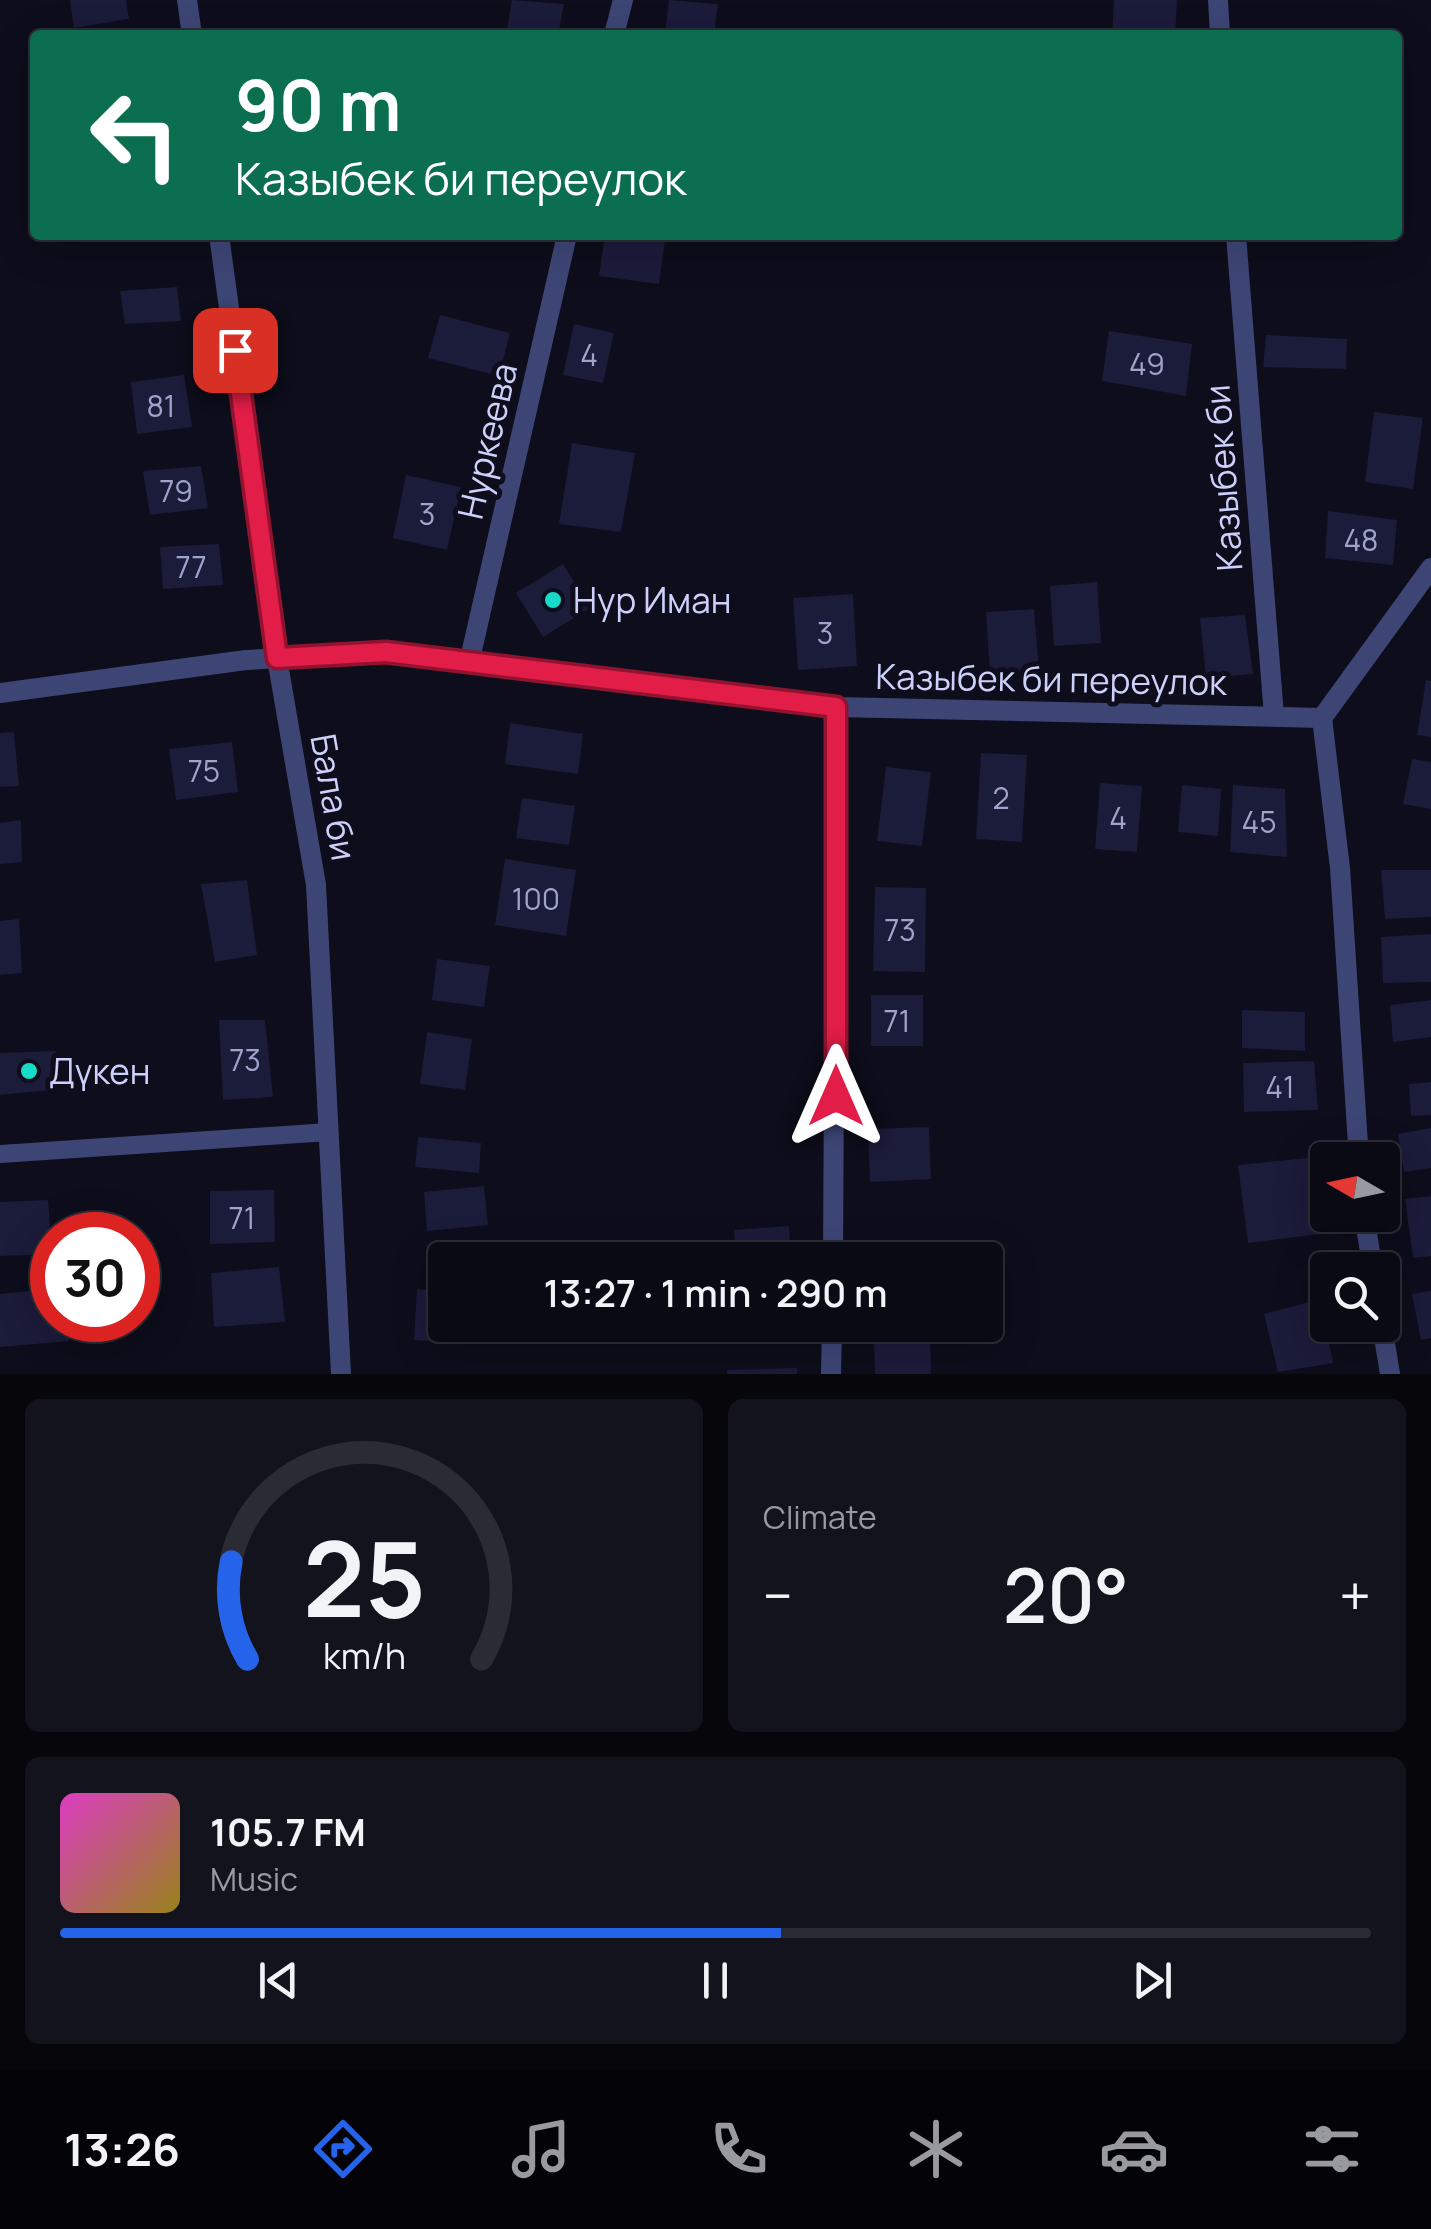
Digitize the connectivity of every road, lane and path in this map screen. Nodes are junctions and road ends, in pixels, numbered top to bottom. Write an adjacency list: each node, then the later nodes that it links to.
1 (187, 0): 4 (street)
2 (623, 0): 5 (street)
3 (1218, 0): 6 (street)
4 (191, 30)
5 (615, 30)
6 (1220, 30)
7 (220, 240): 11 (street, Бала би)
8 (566, 240): 12 (street, Нуркеева)
9 (1236, 240): 15 (street, Казыбек би)
10 (1431, 568): 16 (street)
11 (277, 658): 12 (street, Казыбек би переулок); 13 (street, Казыбек би переулок); 17 (street, Бала би)
12 (470, 662): 14 (street, Казыбек би переулок)
13 (0, 692)
14 (836, 707): 15 (street, Казыбек би переулок); 20 (street)
15 (1274, 716): 16 (street, Казыбек би переулок)
16 (1322, 718): 18 (street)
17 (328, 1132): 19 (lane); 23 (street, Бала би)
18 (1358, 1142)
19 (0, 1154)
20 (834, 1242)
21 (832, 1342): 24 (street)
22 (1385, 1342): 25 (street)
23 (341, 1374)
24 (831, 1374)
25 (1390, 1374)

